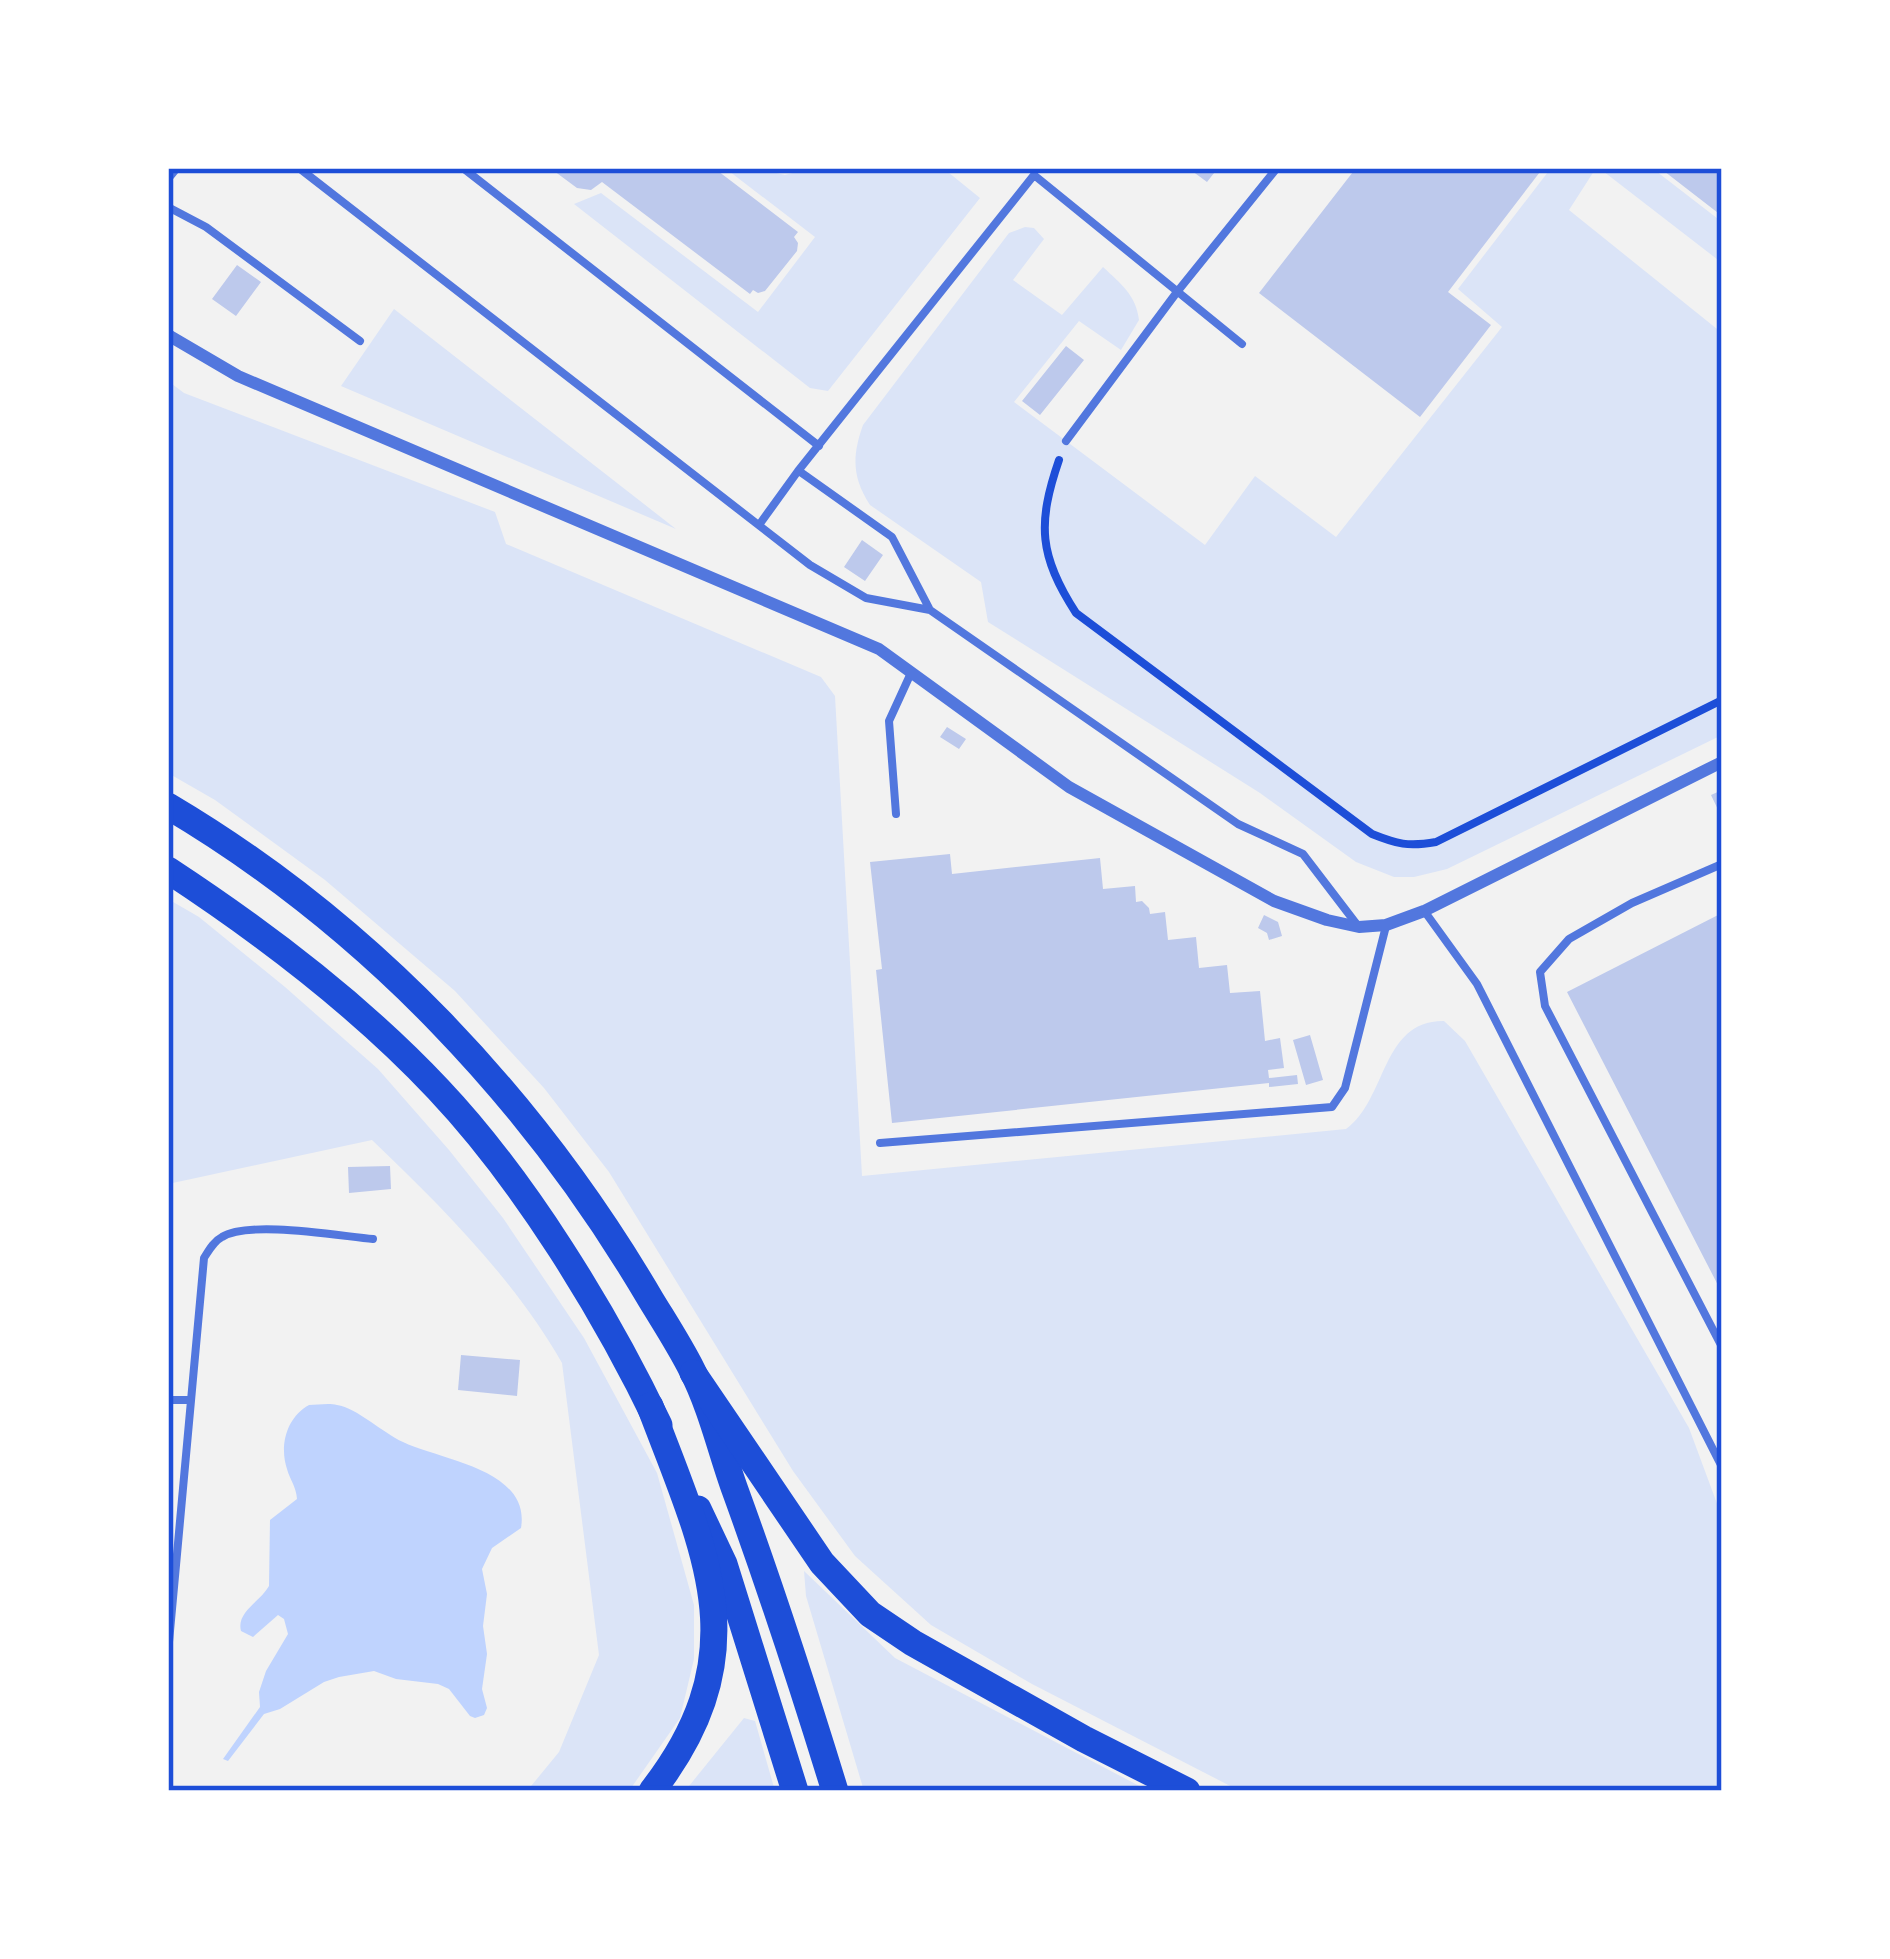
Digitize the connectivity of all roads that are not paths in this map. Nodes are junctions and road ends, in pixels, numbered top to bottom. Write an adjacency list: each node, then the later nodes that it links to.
1 (176, 168): 7 (lane)
2 (299, 168): 16 (lane)
3 (463, 168): 14 (lane)
4 (1025, 168): 6 (lane)
5 (1277, 168): 9 (lane)
6 (1034, 176): 9 (lane); 14 (lane)
7 (168, 179)
8 (168, 206): 11 (lane)
9 (1177, 292): 12 (lane); 13 (lane)
10 (168, 335): 18 (street)
11 (361, 341)
12 (1241, 344)
13 (1066, 441)
14 (818, 446): 15 (lane)
15 (798, 470): 16 (lane); 17 (lane)
16 (759, 525): 17 (lane)
17 (930, 610): 26 (lane)
18 (912, 671): 21 (lane); 26 (street)
19 (1722, 762): 24 (street)
20 (168, 806): 30 (main road)
21 (896, 814)
22 (1722, 864): 29 (lane)
23 (168, 870): 33 (main road)
24 (1424, 911): 25 (street); 34 (lane)
25 (1386, 925): 26 (street); 27 (lane)
26 (1359, 927)
27 (880, 1143)
28 (373, 1239): 32 (lane)
29 (1722, 1347)
30 (693, 1372): 38 (main road); 39 (main road)
31 (168, 1400): 32 (lane)
32 (191, 1400): 35 (lane)
33 (650, 1406): 36 (main road); 37 (main road)
34 (1722, 1467)
35 (168, 1653)
36 (652, 1791)
37 (795, 1791)
38 (835, 1791)
39 (1187, 1791)

